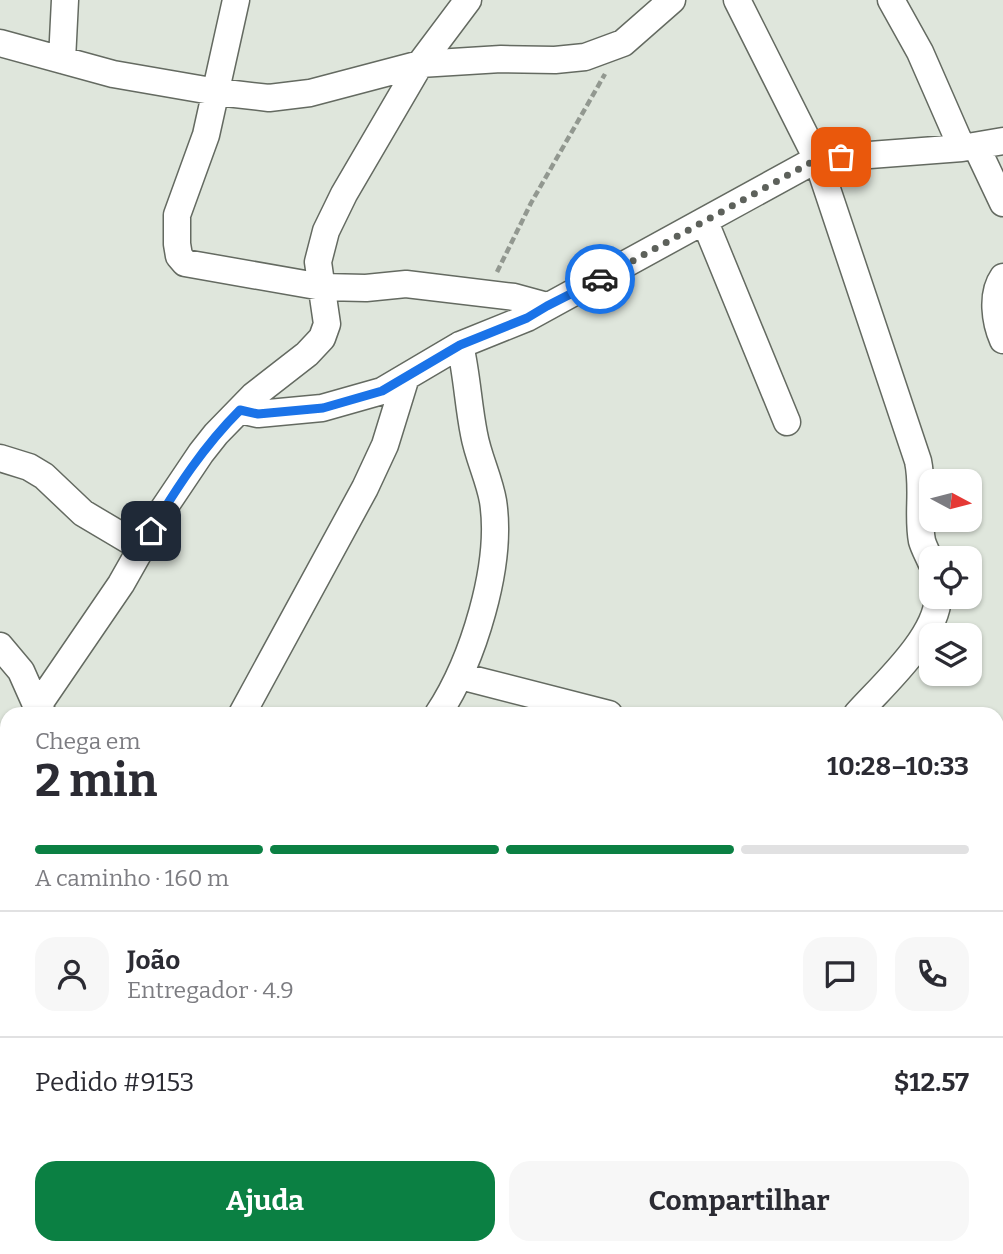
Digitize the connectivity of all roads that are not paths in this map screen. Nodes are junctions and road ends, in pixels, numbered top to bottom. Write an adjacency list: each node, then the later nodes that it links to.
1 (65, 0): 8 (street)
2 (236, 0): 10 (street)
3 (468, 0): 9 (street)
4 (672, 0): 9 (street)
5 (737, 0): 13 (street)
6 (891, 0): 12 (street)
7 (0, 43): 8 (street)
8 (62, 60): 10 (street)
9 (420, 64): 10 (street); 17 (street)
10 (217, 92): 17 (street)
11 (1003, 141): 12 (street)
12 (969, 147): 13 (street); 14 (street)
13 (817, 159): 15 (street); 25 (street)
14 (1003, 203)
15 (705, 222): 18 (street); 23 (street)
16 (1003, 277): 19 (street)
17 (322, 287): 18 (street); 22 (street)
18 (547, 306): 20 (street)
19 (1003, 340)
20 (460, 345): 21 (street); 29 (street)
21 (406, 377): 22 (street); 32 (street)
22 (240, 410): 26 (street)
23 (786, 422)
24 (0, 458): 26 (street)
25 (924, 546)
26 (142, 548): 31 (street)
27 (937, 609): 35 (street)
28 (0, 646): 30 (street)
29 (460, 676): 33 (street); 34 (street)
30 (39, 707)
31 (42, 707)
32 (246, 707)
33 (442, 707)
34 (581, 707)
35 (863, 707)

